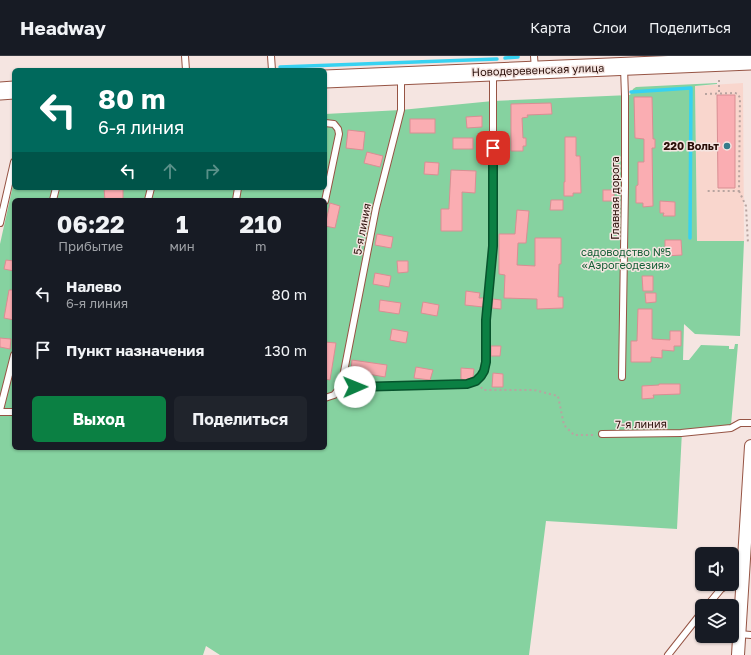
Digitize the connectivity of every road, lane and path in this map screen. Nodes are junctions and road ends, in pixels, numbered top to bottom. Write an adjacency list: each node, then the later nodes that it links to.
1 (186, 56): 6 (lane)
2 (271, 56): 7 (lane)
3 (751, 61): 5 (main road, Новодеревенская улица)
4 (534, 63): 5 (main road, Новодеревенская улица); 8 (main road, Новодеревенская улица)
5 (624, 67): 24 (lane, Главная дорога)
6 (186, 68)
7 (272, 68)
8 (493, 72): 9 (main road, Новодеревенская улица); 25 (lane)
9 (401, 76): 10 (main road, Новодеревенская улица); 26 (lane, 5-я линия)
10 (327, 79)
11 (719, 80): 14 (path)
12 (12, 90): 13 (main road)
13 (0, 91)
14 (719, 93): 15 (path); 19 (path)
15 (704, 94)
16 (327, 123): 20 (lane)
17 (12, 171): 21 (lane)
18 (706, 191): 19 (path)
19 (739, 191): 22 (path)
20 (326, 198)
21 (0, 223)
22 (748, 244)
23 (12, 363): 28 (lane)
24 (622, 377)
25 (476, 381): 26 (lane); 31 (path)
26 (341, 387): 27 (lane)
27 (327, 397)
28 (0, 411): 29 (lane)
29 (12, 412)
30 (751, 423): 31 (lane, 7-я линия)
31 (602, 434)
32 (751, 446): 33 (street)
33 (739, 563)
34 (719, 591): 36 (lane)
35 (738, 591): 38 (street)
36 (713, 599)
37 (695, 621): 39 (lane)
38 (745, 635): 40 (street)
39 (668, 655)
40 (738, 655)

